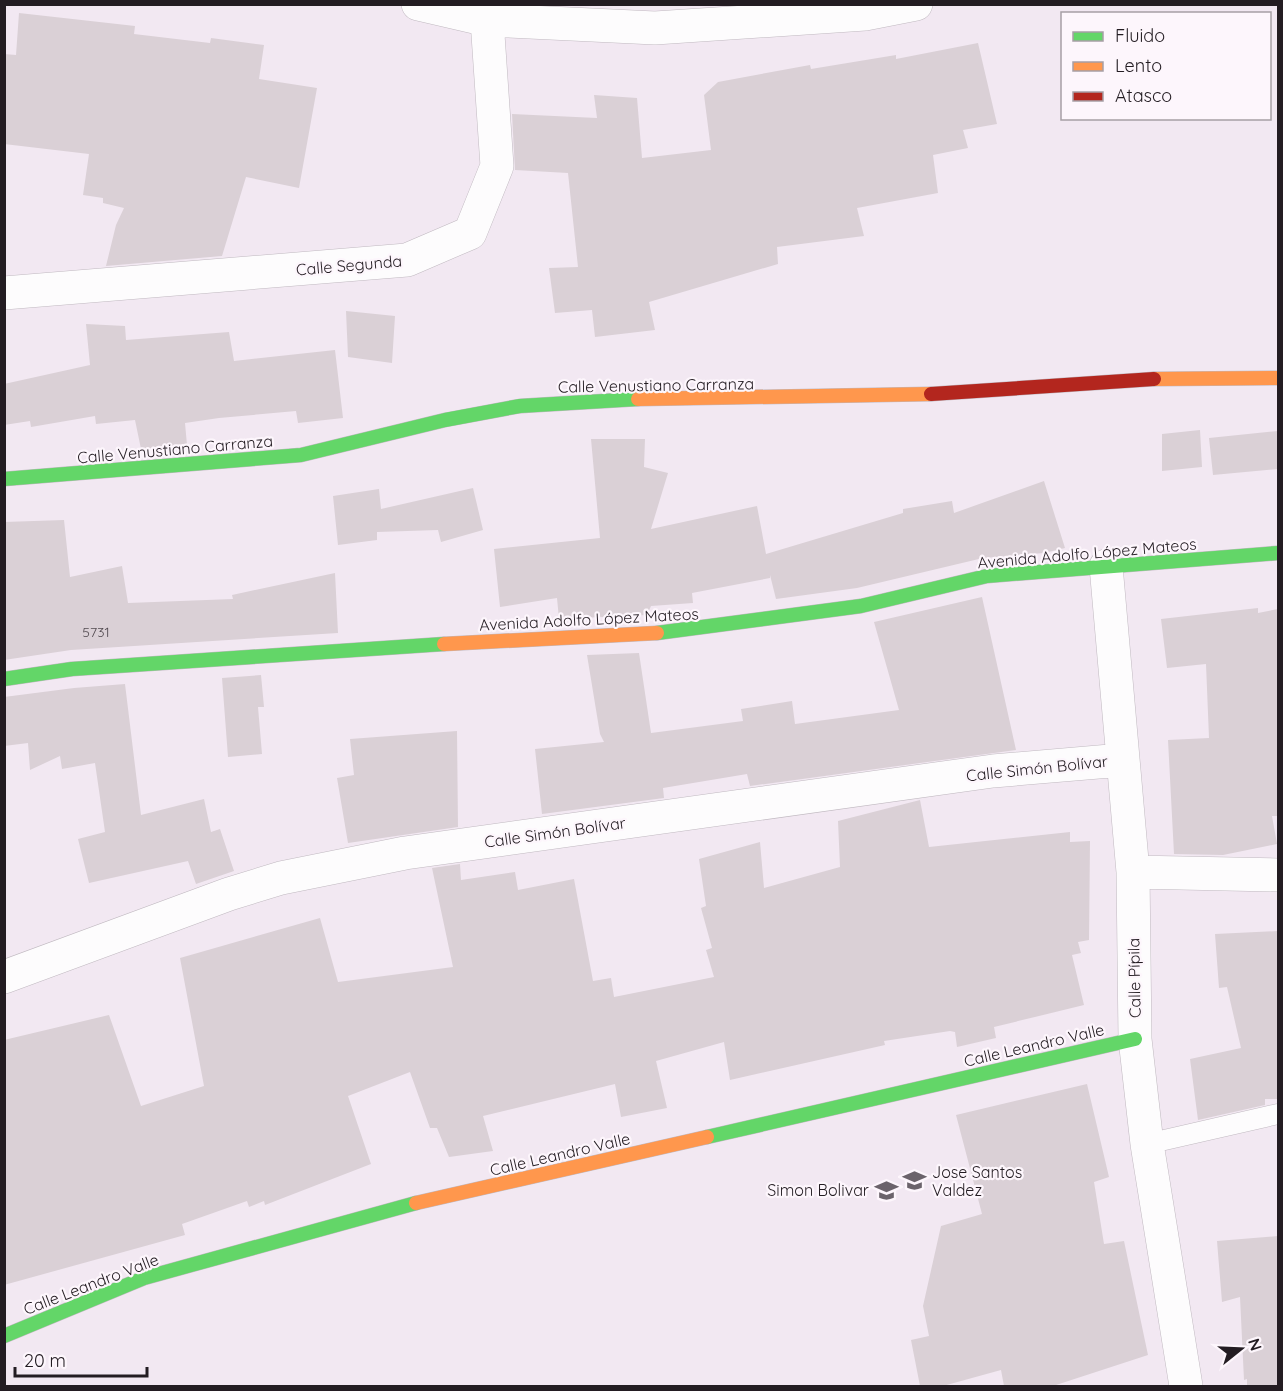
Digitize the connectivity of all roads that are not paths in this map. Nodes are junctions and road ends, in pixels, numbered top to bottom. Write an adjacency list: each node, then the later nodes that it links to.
1 (418, 4): 4 (street)
2 (916, 4): 3 (street)
3 (863, 9): 4 (street)
4 (487, 20): 5 (street, Calle Segunda)
5 (4, 293)
6 (1278, 378): 7 (street, Calle Venustiano Carranza)
7 (4, 479)
8 (1278, 553): 9 (street, Avenida Adolfo López Mateos)
9 (1106, 566): 10 (street, Avenida Adolfo López Mateos); 11 (street, Calle Pípila)
10 (4, 679)
11 (1122, 760): 12 (street, Calle Pípila); 14 (street, Calle Simón Bolívar)
12 (1133, 872): 13 (street); 15 (street, Calle Pípila)
13 (1278, 875)
14 (4, 977)
15 (1135, 1039): 17 (street, Calle Pípila); 18 (street, Calle Leandro Valle)
16 (1278, 1113): 17 (lane)
17 (1147, 1144): 19 (street, Calle Pípila)
18 (4, 1336)
19 (1186, 1386)

